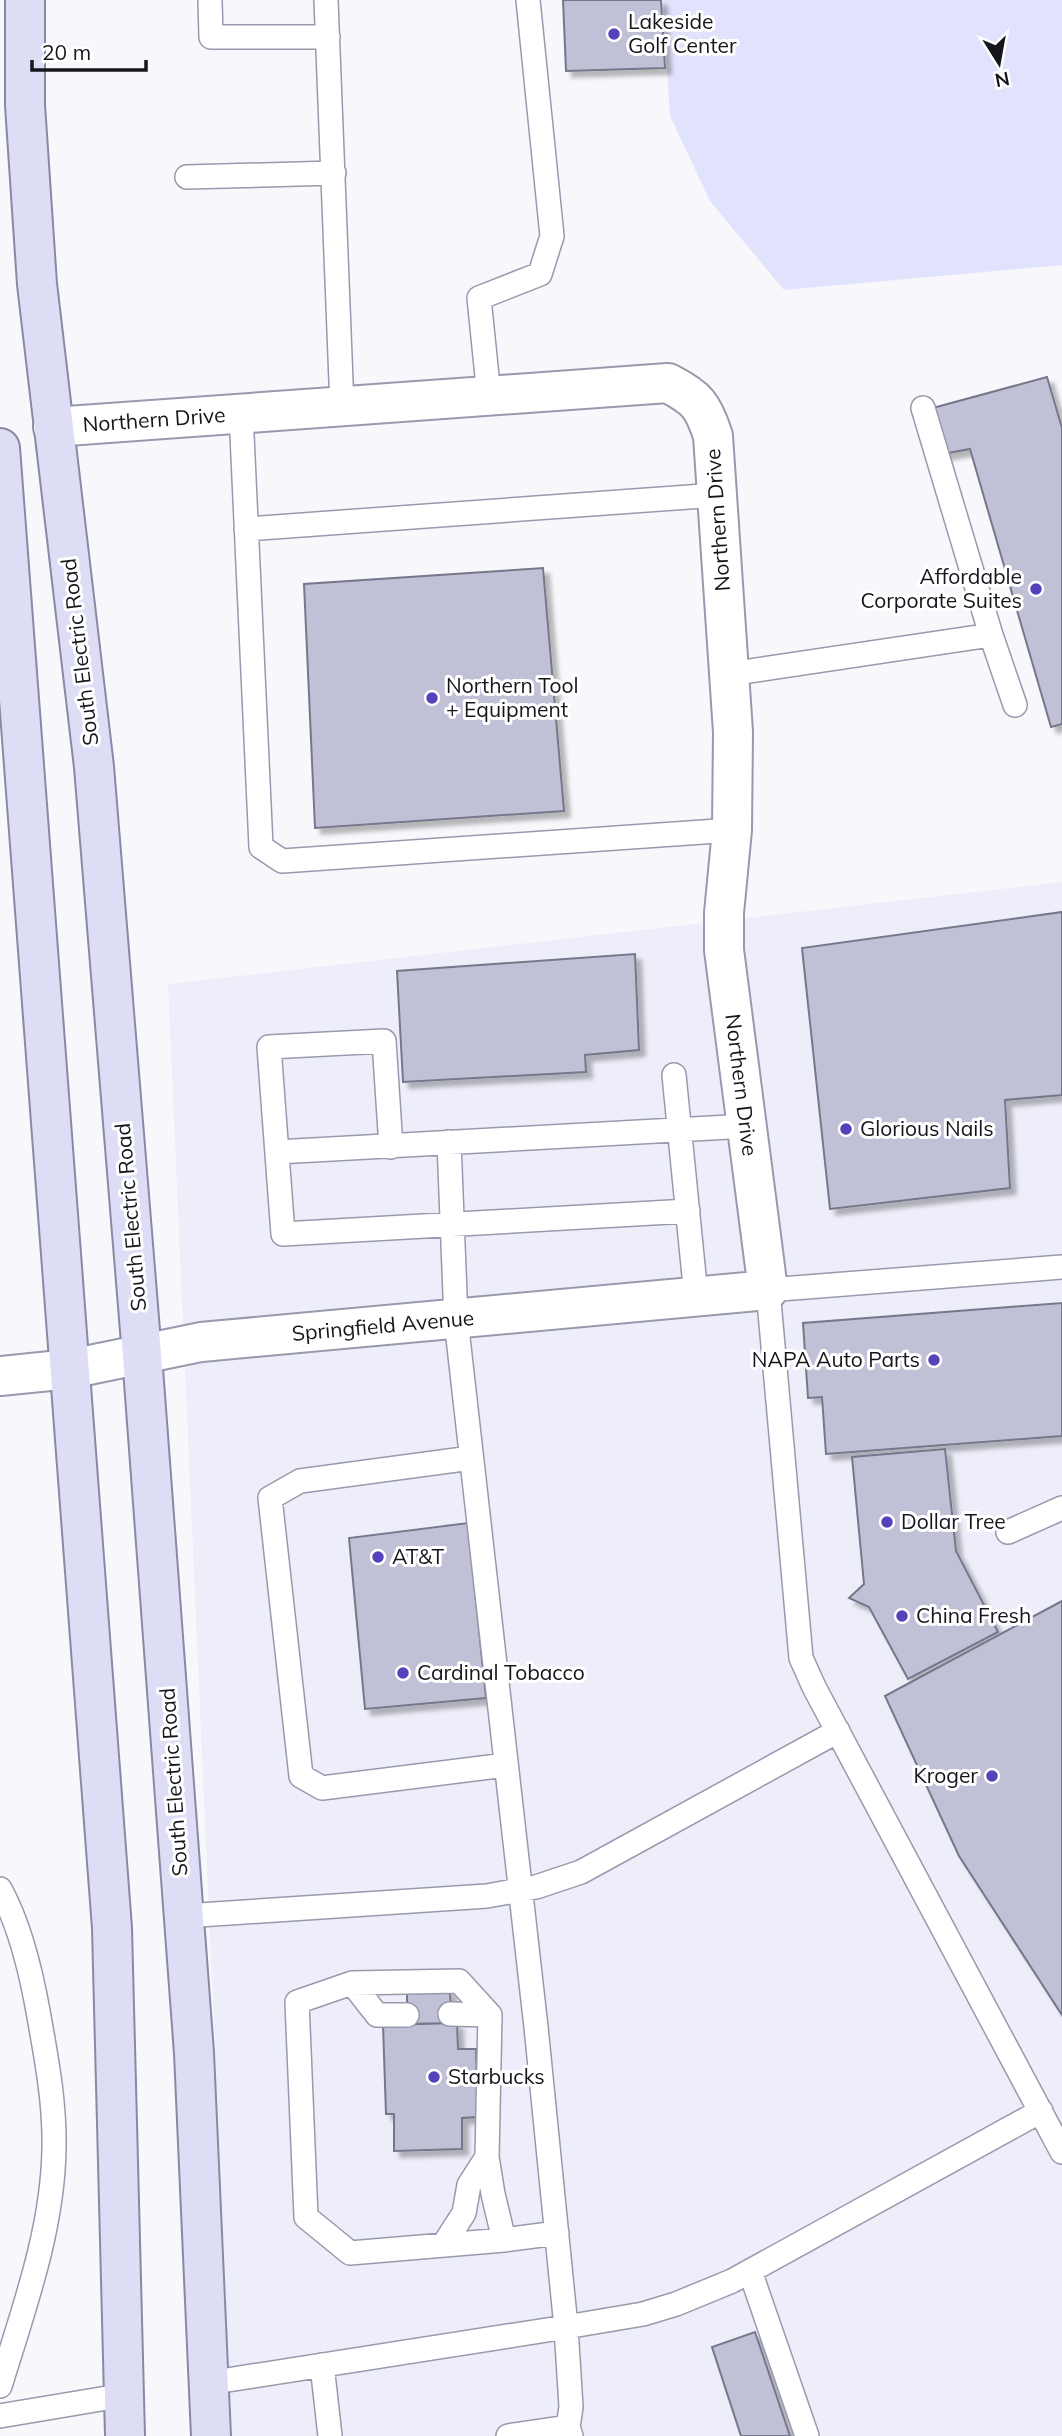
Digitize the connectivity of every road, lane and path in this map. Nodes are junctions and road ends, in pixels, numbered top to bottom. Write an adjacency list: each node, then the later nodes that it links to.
1 (24, 0): 12 (main road, South Electric Road)
2 (210, 0): 5 (lane)
3 (326, 0): 5 (lane)
4 (528, 0): 8 (lane)
5 (328, 37): 6 (lane)
6 (334, 173): 7 (lane); 9 (lane)
7 (187, 177)
8 (489, 396): 9 (street, Northern Drive); 14 (street, Northern Drive)
9 (342, 407): 11 (street, Northern Drive)
10 (923, 408): 17 (lane)
11 (241, 413): 12 (street, Northern Drive); 16 (lane)
12 (53, 427): 33 (main road, South Electric Road)
13 (0, 448): 15 (main road)
14 (717, 495): 16 (lane); 18 (street, Northern Drive)
15 (2, 500): 34 (main road)
16 (246, 529): 20 (lane)
17 (991, 635): 18 (lane); 19 (lane)
18 (729, 674): 20 (street, Northern Drive)
19 (1015, 705)
20 (732, 830): 22 (street, Northern Drive)
21 (674, 1075): 23 (lane)
22 (747, 1126): 23 (lane); 30 (street, Northern Drive)
23 (680, 1130): 24 (lane); 27 (lane)
24 (449, 1142): 25 (lane); 28 (lane)
25 (391, 1147): 26 (lane); 26 (lane)
26 (277, 1152): 28 (lane)
27 (688, 1211): 28 (lane); 31 (lane)
28 (452, 1225): 32 (lane)
29 (1062, 1267): 30 (lane)
30 (768, 1290): 31 (street, Springfield Avenue); 39 (lane)
31 (696, 1296): 32 (street, Springfield Avenue)
32 (456, 1320): 33 (street, Springfield Avenue); 36 (lane)
33 (142, 1354): 34 (street, Springfield Avenue); 43 (main road, South Electric Road)
34 (70, 1369): 35 (street, Springfield Avenue); 59 (main road)
35 (0, 1376)
36 (471, 1458): 40 (lane); 40 (lane)
37 (1062, 1508): 38 (lane)
38 (1008, 1532)
39 (838, 1731): 42 (lane); 48 (lane)
40 (506, 1765): 42 (lane)
41 (0, 1889): 58 (lane)
42 (520, 1890): 43 (lane); 51 (lane)
43 (184, 1916): 57 (main road, South Electric Road)
44 (352, 1983): 46 (lane); 47 (lane); 53 (lane)
45 (450, 2014): 47 (lane)
46 (407, 2015)
47 (490, 2015): 50 (lane)
48 (1041, 2111): 49 (lane); 54 (lane)
49 (1062, 2152)
50 (487, 2157): 52 (lane); 53 (lane)
51 (556, 2233): 52 (lane); 55 (lane)
52 (504, 2239): 53 (lane)
53 (444, 2244)
54 (750, 2271): 55 (lane); 66 (lane)
55 (566, 2327): 56 (lane); 61 (lane)
56 (322, 2365): 57 (lane); 64 (lane)
57 (208, 2383): 63 (main road, South Electric Road)
58 (0, 2386)
59 (125, 2395): 60 (lane); 62 (main road)
60 (0, 2416)
61 (570, 2432): 65 (lane)
62 (125, 2436)
63 (211, 2436)
64 (330, 2436)
65 (508, 2436)
66 (807, 2436)

